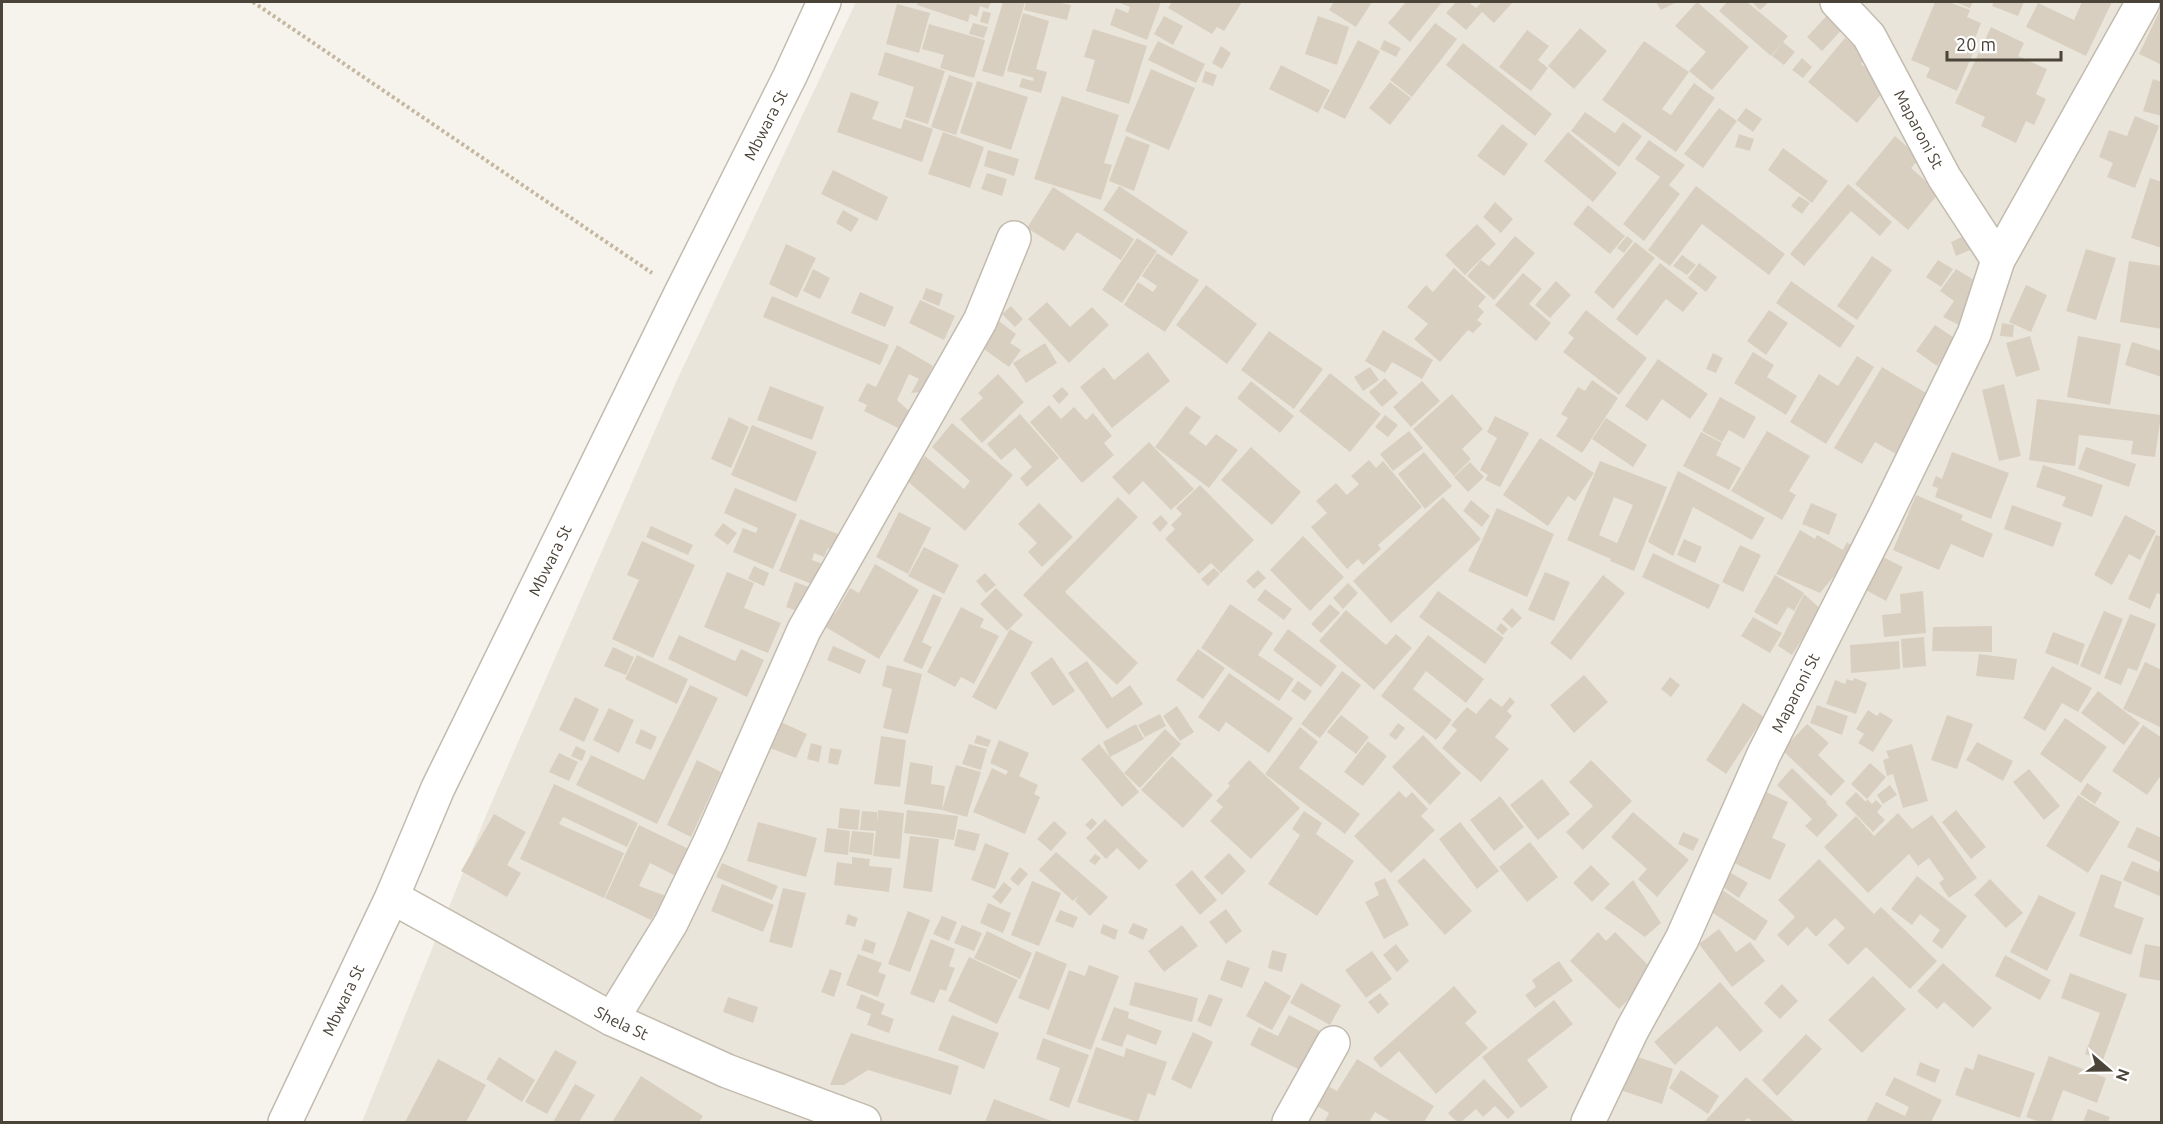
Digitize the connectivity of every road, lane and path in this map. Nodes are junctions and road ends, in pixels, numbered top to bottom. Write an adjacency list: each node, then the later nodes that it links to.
1 (253, 2): 7 (path)
2 (824, 2): 7 (street, Mbwara St)
3 (1837, 2): 6 (street, Maparoni St)
4 (2143, 2): 6 (street, Maparoni St)
5 (1014, 238): 9 (street)
6 (1998, 261): 14 (street, Maparoni St)
7 (681, 293): 8 (street, Mbwara St)
8 (392, 897): 9 (street, Shela St); 11 (street, Mbwara St)
9 (612, 1019): 12 (street, Shela St)
10 (1333, 1043): 13 (street)
11 (285, 1122)
12 (864, 1122)
13 (1289, 1122)
14 (1588, 1122)

